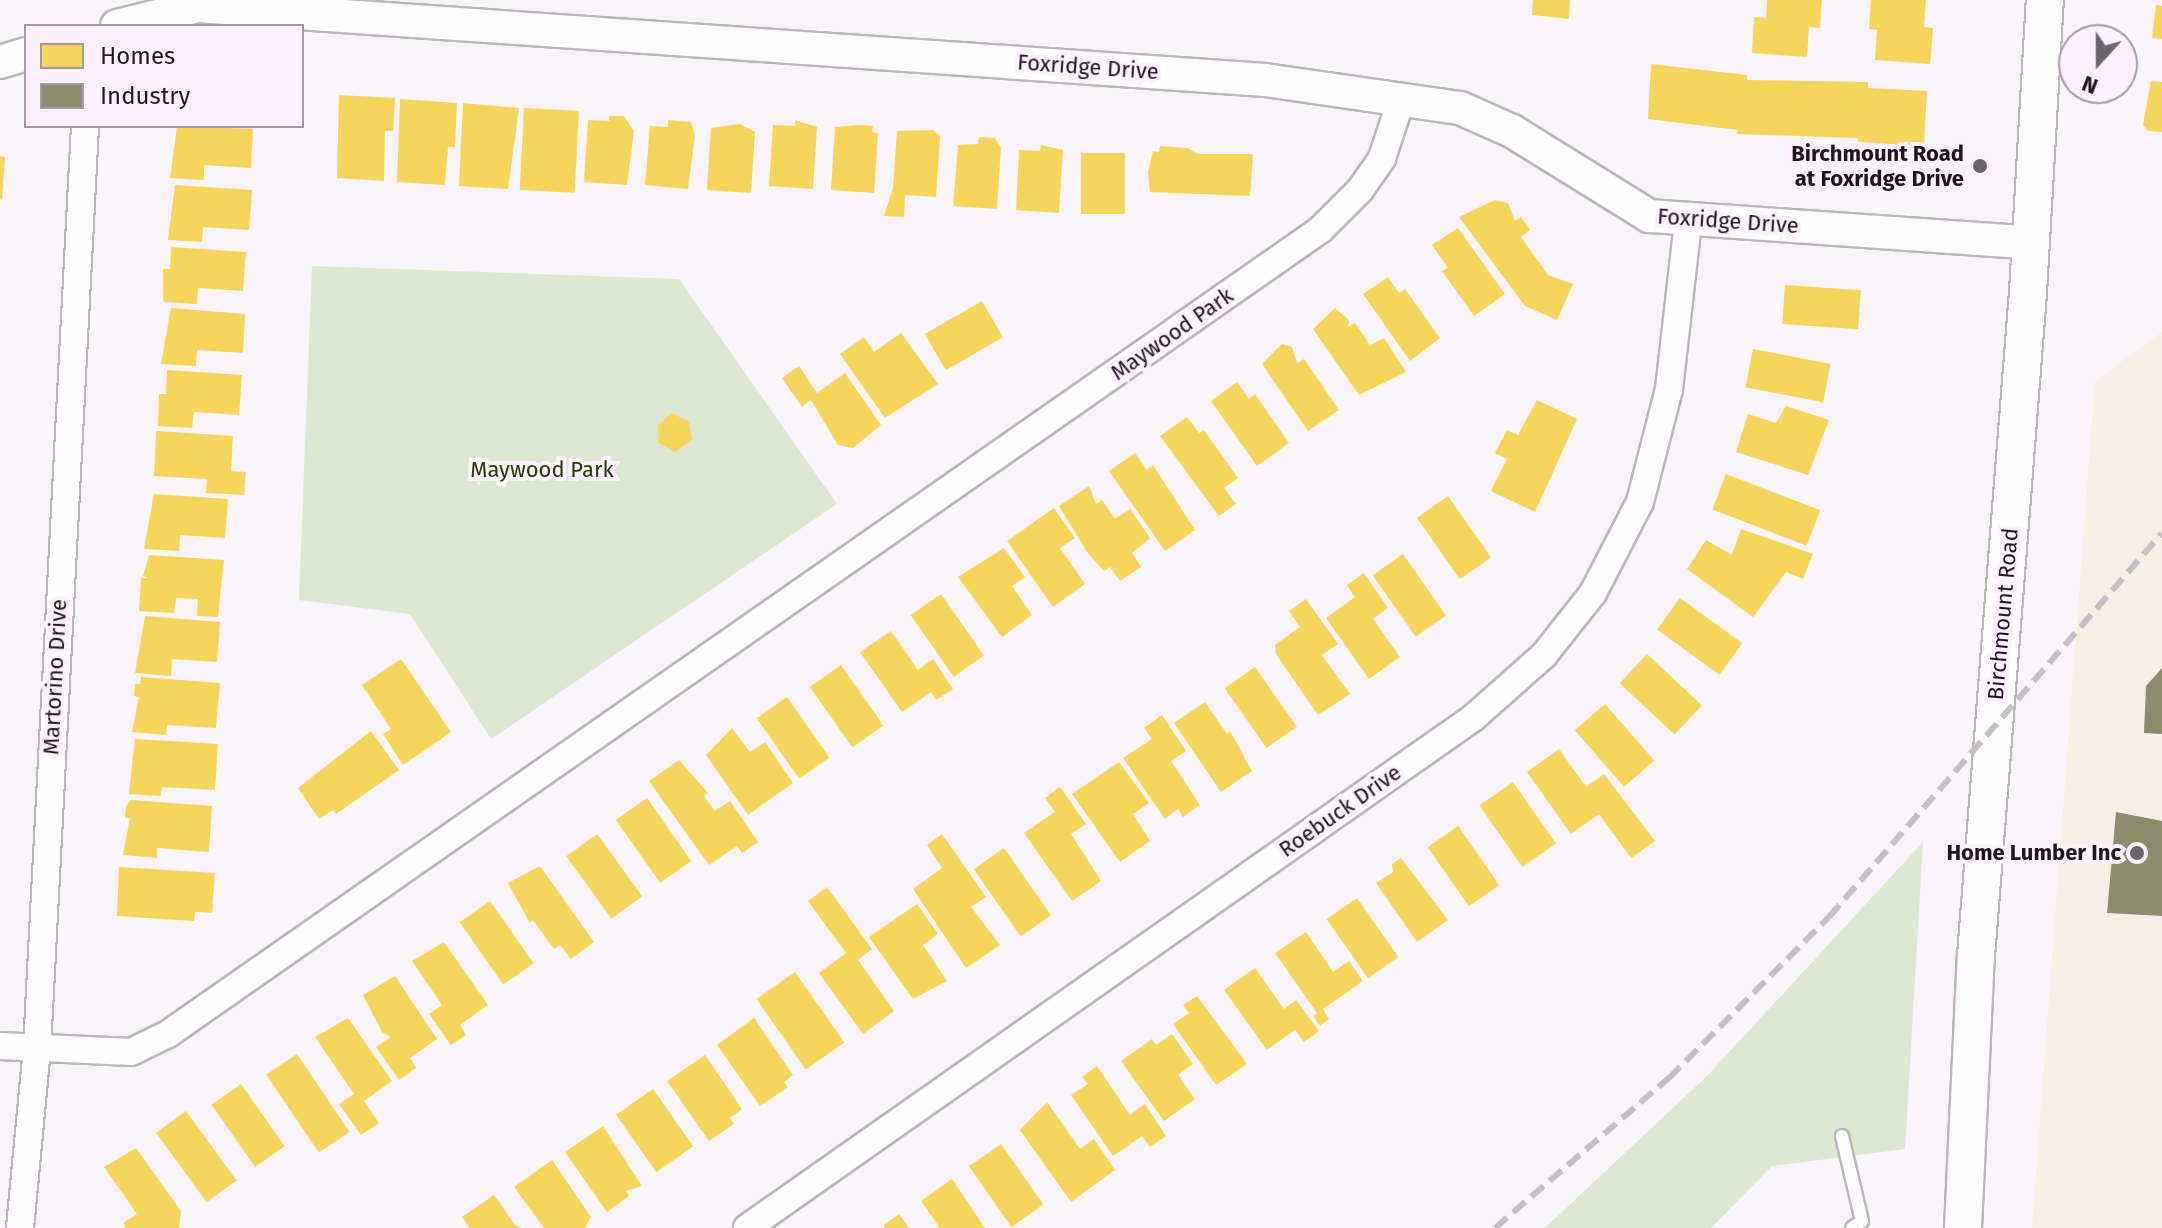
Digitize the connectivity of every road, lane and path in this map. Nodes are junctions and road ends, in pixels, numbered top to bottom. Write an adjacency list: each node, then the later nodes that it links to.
1 (2045, 0): 8 (main road, Birchmount Road)
2 (125, 24): 5 (street, Foxridge Drive)
3 (24, 55): 4 (street)
4 (0, 62)
5 (1402, 97): 7 (street, Foxridge Drive); 10 (street, Maywood Park)
6 (85, 128): 10 (street, Martorino Drive)
7 (1688, 222): 8 (street, Foxridge Drive); 13 (street, Roebuck Drive)
8 (2031, 243): 15 (main road, Birchmount Road)
9 (0, 1046): 10 (street, Maywood Park)
10 (37, 1048): 12 (street, Martorino Drive)
11 (1842, 1136): 14 (lane)
12 (20, 1228)
13 (747, 1228)
14 (1852, 1228)
15 (1963, 1228)

